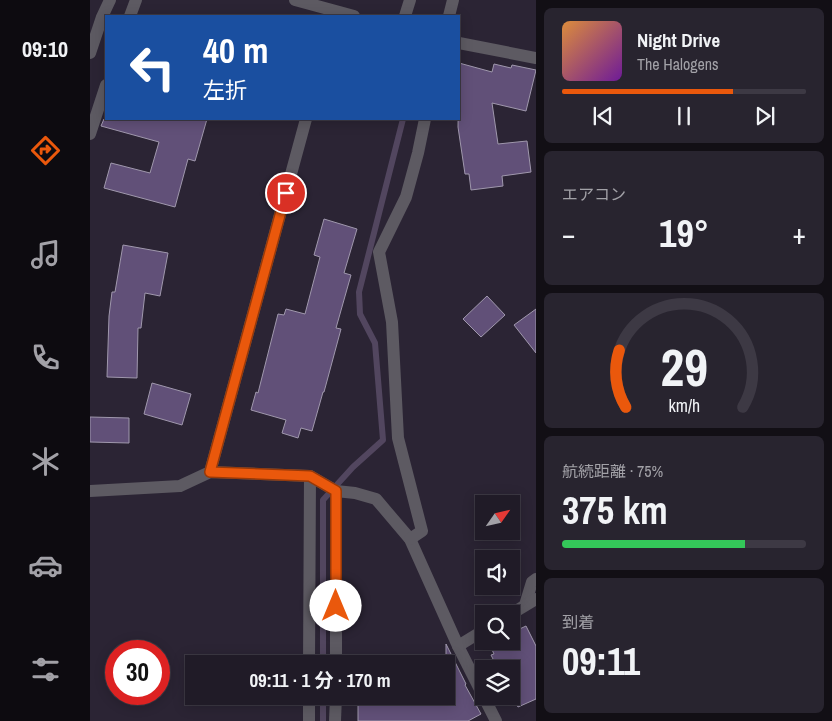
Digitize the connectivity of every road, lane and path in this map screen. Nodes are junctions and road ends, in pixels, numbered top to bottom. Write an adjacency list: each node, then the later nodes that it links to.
1 (110, 0): 12 (street)
2 (136, 0): 7 (street)
3 (295, 0): 6 (street)
4 (410, 0): 9 (street)
5 (453, 0): 10 (street)
6 (336, 9): 8 (street)
7 (130, 15)
8 (351, 15)
9 (405, 15)
10 (449, 15)
11 (460, 43): 13 (street)
12 (90, 53)
13 (536, 58)
14 (105, 88): 17 (street)
15 (306, 120): 18 (street)
16 (425, 120): 22 (street)
17 (90, 134)
18 (210, 472): 19 (street); 20 (street)
19 (310, 476): 21 (street); 27 (street)
20 (90, 491)
21 (336, 491): 22 (street); 28 (street)
22 (410, 539): 26 (street)
23 (536, 579): 24 (street)
24 (530, 602)
25 (475, 636): 26 (street)
26 (458, 646): 33 (street)
27 (309, 655)
28 (336, 655)
29 (309, 705): 31 (street)
30 (336, 705): 32 (street)
31 (309, 721)
32 (336, 721)
33 (496, 721)

